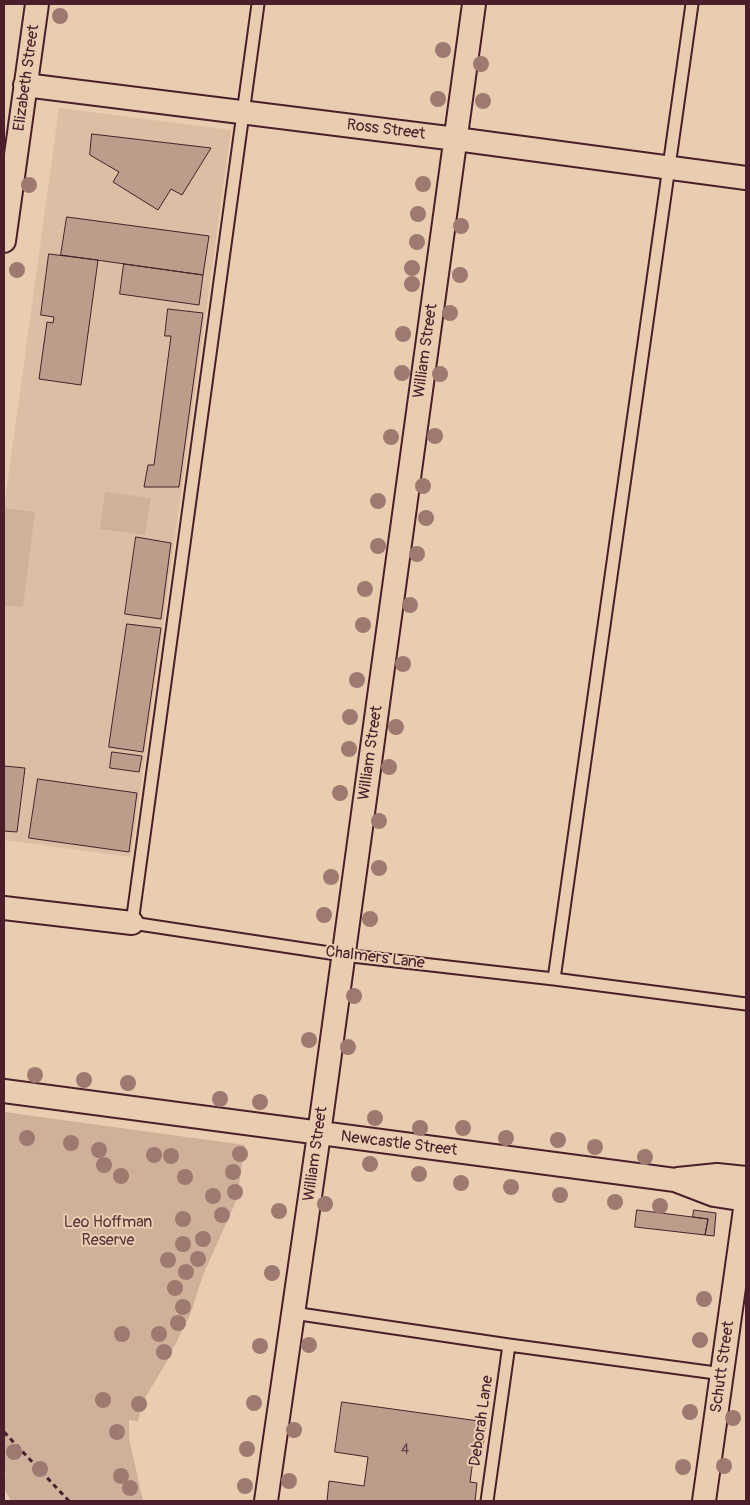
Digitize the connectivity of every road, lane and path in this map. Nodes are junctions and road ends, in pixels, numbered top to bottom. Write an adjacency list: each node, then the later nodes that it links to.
1 (37, 4): 5 (street, Elizabeth Street)
2 (258, 4): 6 (lane)
3 (474, 4): 7 (street, William Street)
4 (692, 4): 8 (lane)
5 (26, 85): 6 (street, Ross Street); 10 (street, Elizabeth Street)
6 (243, 113): 7 (street, Ross Street); 12 (lane)
7 (456, 139): 8 (street, Ross Street); 13 (street, William Street)
8 (670, 168): 9 (street, Ross Street); 14 (lane)
9 (746, 178)
10 (4, 241)
11 (4, 908): 12 (street, Chalmers Lane)
12 (132, 923): 13 (lane, Chalmers Lane)
13 (343, 955): 14 (lane, Chalmers Lane); 17 (street, William Street)
14 (554, 979): 15 (lane, Chalmers Lane)
15 (746, 1004)
16 (4, 1091): 17 (street, Newcastle Street)
17 (319, 1134): 19 (street, Newcastle Street); 21 (street, William Street)
18 (746, 1178): 19 (street, Newcastle Street)
19 (675, 1180): 20 (street, Newcastle Street)
20 (746, 1201): 23 (street, Schutt Street)
21 (293, 1313): 22 (lane); 26 (street, William Street)
22 (509, 1345): 23 (lane); 27 (lane, Deborah Lane)
23 (723, 1374): 28 (street, Schutt Street)
24 (4, 1432): 25 (path)
25 (69, 1501)
26 (266, 1501)
27 (487, 1501)
28 (704, 1501)

